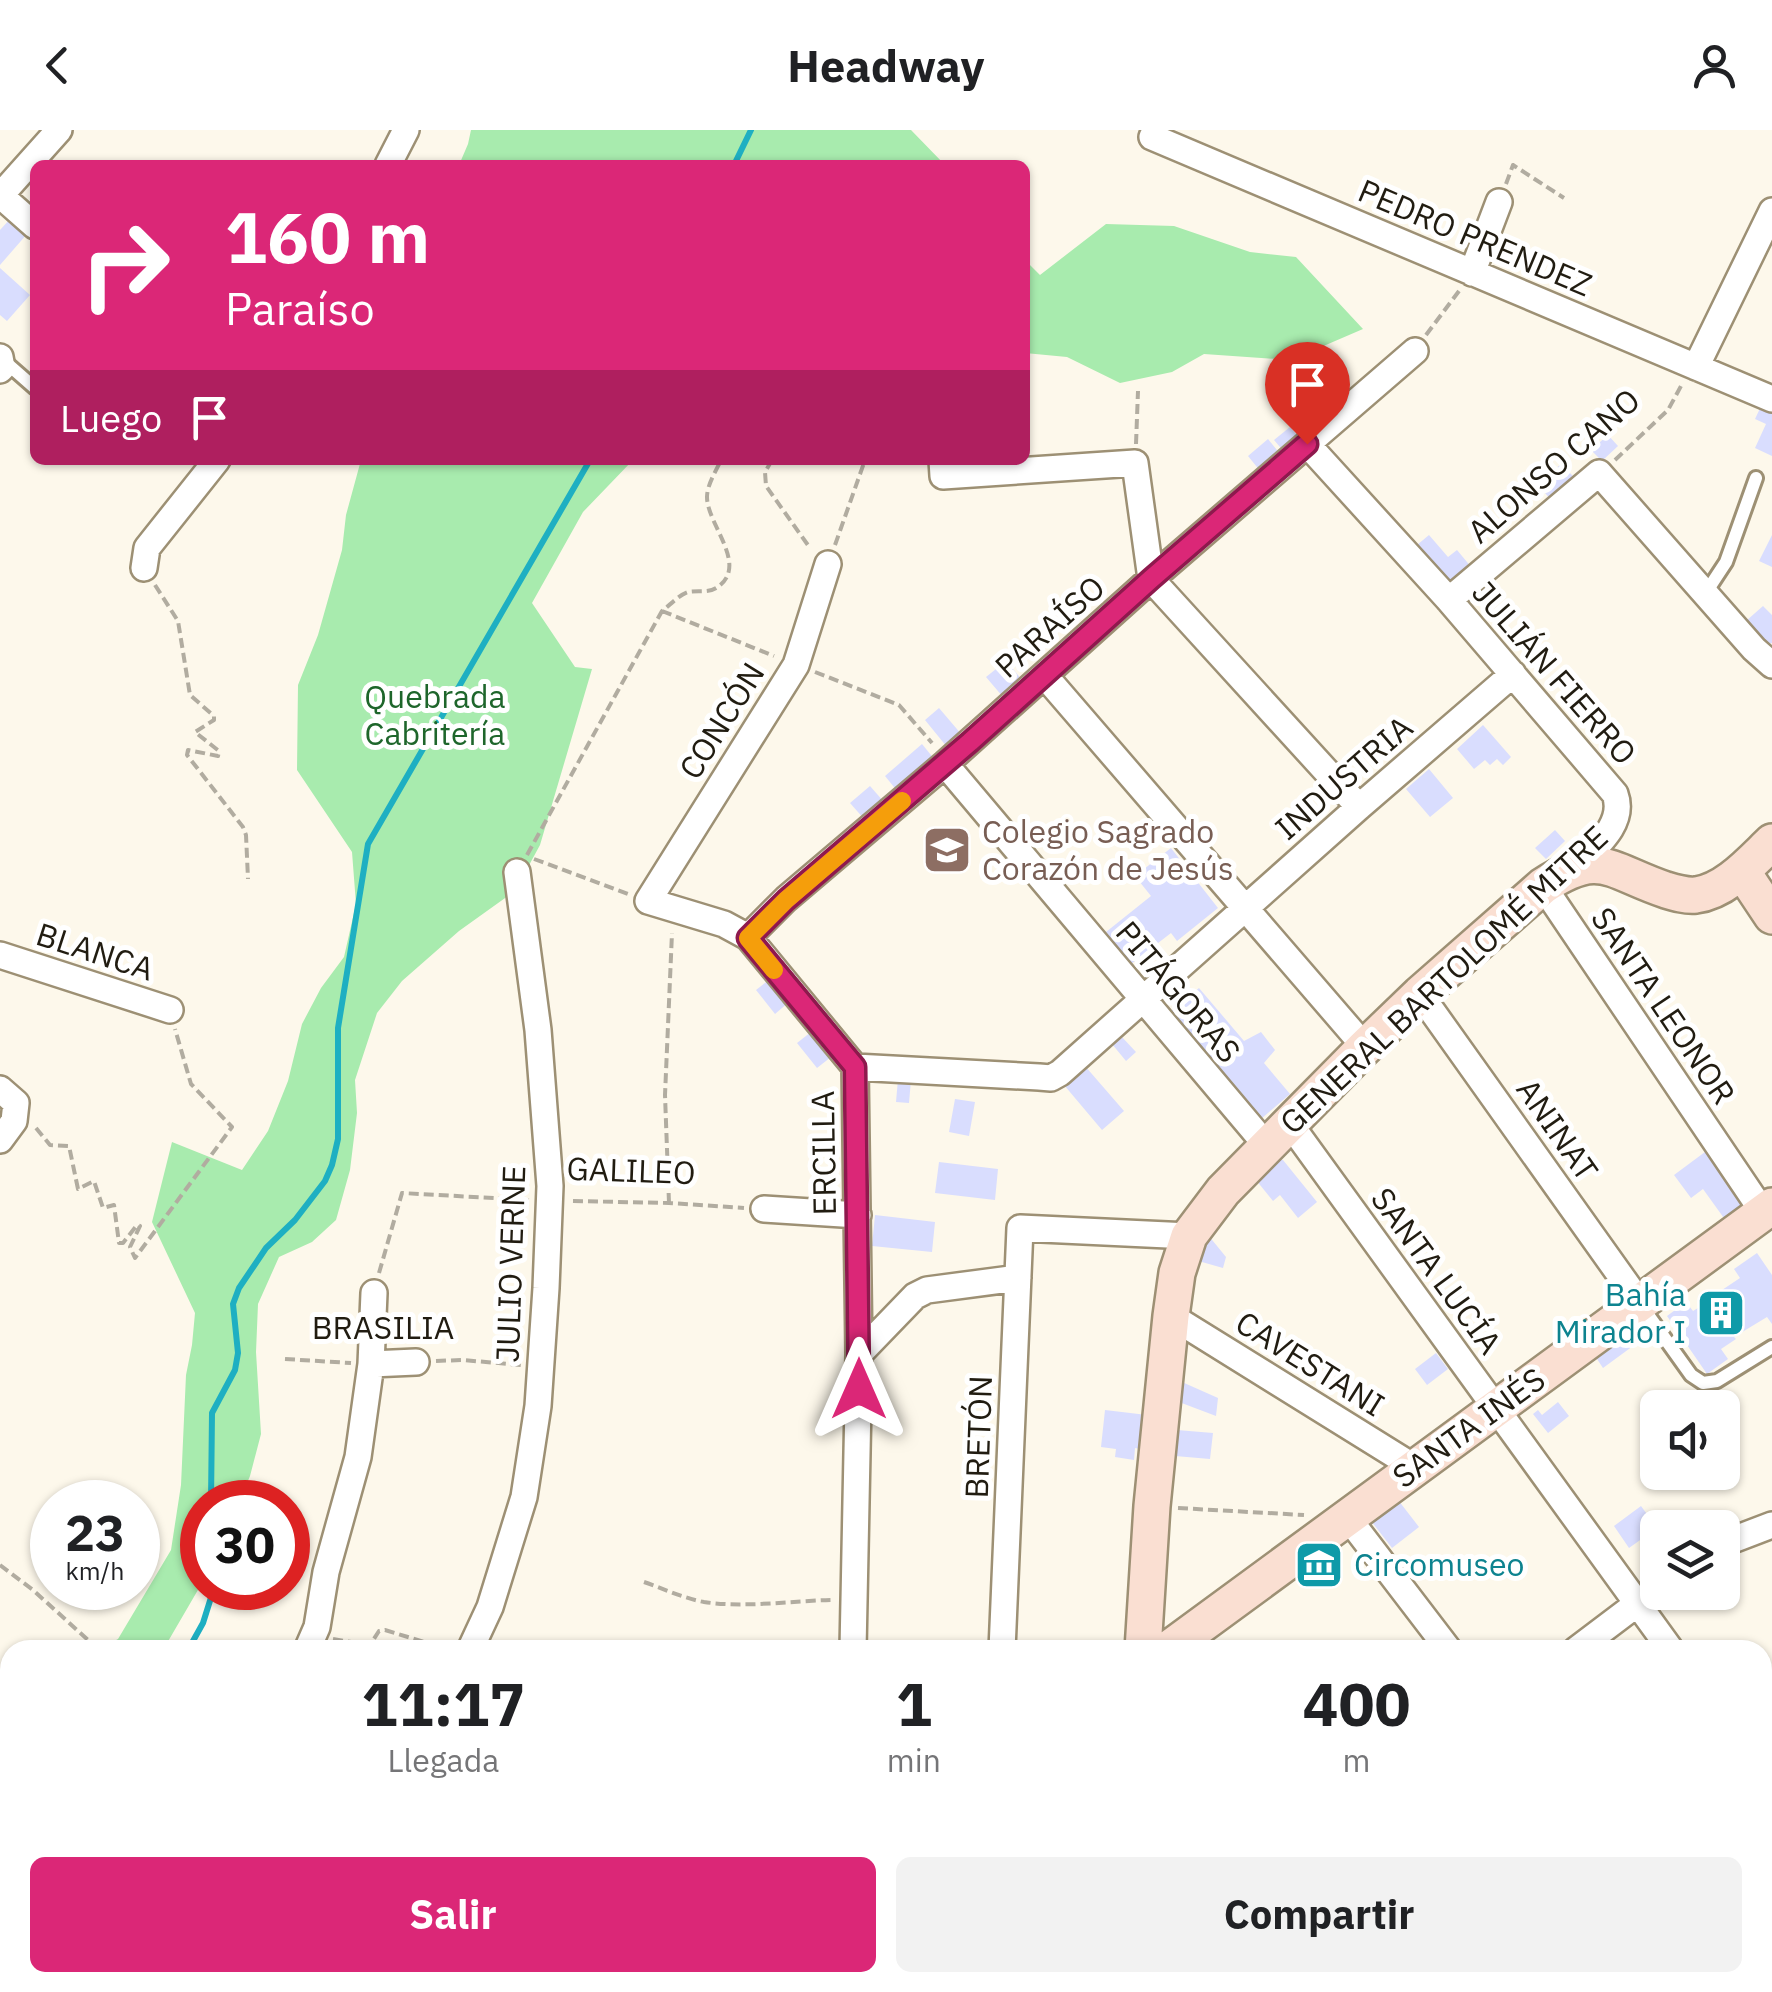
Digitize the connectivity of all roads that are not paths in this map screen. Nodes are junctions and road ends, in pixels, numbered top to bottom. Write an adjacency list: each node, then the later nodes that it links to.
1 (58, 130): 4 (street)
2 (406, 130): 5 (street)
3 (1152, 137): 11 (street, PEDRO PRENDEZ)
4 (32, 160)
5 (391, 160)
6 (30, 162): 7 (street)
7 (0, 196): 10 (street)
8 (1499, 202): 11 (street)
9 (1772, 211): 14 (street)
10 (30, 222)
11 (1472, 272): 14 (street, PEDRO PRENDEZ)
12 (1415, 351): 18 (street, PARAÍSO)
13 (0, 357): 15 (street); 16 (lane)
14 (1696, 367): 17 (street, PEDRO PRENDEZ)
15 (0, 370)
16 (30, 384)
17 (1772, 399)
18 (1307, 444): 24 (street, PARAÍSO); 26 (street, JULIÁN FIERRO)
19 (214, 465): 23 (street)
20 (942, 468): 24 (street)
21 (1756, 478): 25 (lane)
22 (828, 564): 38 (street, CONCÓN)
23 (144, 568)
24 (1151, 579): 29 (street, PARAÍSO); 31 (street)
25 (1706, 594): 26 (street, ALONSO CANO); 27 (street)
26 (1449, 600): 28 (street, JULIÁN FIERRO)
27 (1772, 665)
28 (1513, 674): 31 (street, INDUSTRIA); 32 (street, JULIÁN FIERRO)
29 (1045, 676): 30 (street, PARAÍSO); 39 (street)
30 (945, 764): 41 (street, PARAÍSO); 44 (street, PITÁGORAS)
31 (1359, 807): 39 (street, INDUSTRIA)
32 (1618, 816): 34 (street, GENERAL BARTOLOMÉ MITRE)
33 (1772, 842): 35 (street)
34 (1576, 867): 35 (street); 37 (street, GENERAL BARTOLOMÉ MITRE)
35 (1742, 871): 40 (street)
36 (517, 872): 70 (street, JULIO VERNE)
37 (1543, 886): 43 (street, GENERAL BARTOLOMÉ MITRE); 50 (street, SANTA LEONOR)
38 (648, 901): 41 (street, ERCILLA)
39 (1244, 910): 44 (street, INDUSTRIA); 46 (street)
40 (1772, 916)
41 (748, 938): 47 (street, ERCILLA)
42 (0, 955): 45 (street, BLANCA)
43 (1420, 994): 46 (street, GENERAL BARTOLOMÉ MITRE); 55 (street, ANINAT)
44 (1142, 1000): 47 (street, INDUSTRIA); 48 (street, PITÁGORAS)
45 (170, 1010)
46 (1365, 1047): 48 (street, GENERAL BARTOLOMÉ MITRE)
47 (855, 1067): 51 (street, ERCILLA)
48 (1278, 1135): 52 (street, GENERAL BARTOLOMÉ MITRE); 61 (street, SANTA LUCÍA)
49 (764, 1209): 51 (street)
50 (1768, 1209): 55 (street, SANTA INÉS)
51 (858, 1215): 58 (street, ERCILLA)
52 (1189, 1236): 53 (street, BRETÓN); 56 (street, GENERAL BARTOLOMÉ MITRE)
53 (1018, 1278): 58 (street); 72 (street, BRETÓN)
54 (374, 1293): 60 (street)
55 (1640, 1303): 57 (lane); 61 (street, SANTA INÉS)
56 (1171, 1316): 62 (street, CAVESTANI); 73 (street, GENERAL BARTOLOMÉ MITRE)
57 (1772, 1346)
58 (859, 1354): 71 (street, ERCILLA)
59 (416, 1362): 60 (street, BRASILIA)
60 (371, 1364): 69 (street)
61 (1495, 1408): 62 (street, SANTA INÉS); 66 (street, SANTA LUCÍA)
62 (1414, 1467): 63 (street, SANTA INÉS)
63 (1348, 1518): 74 (street, SANTA INÉS); 75 (street)
64 (1772, 1524): 65 (street)
65 (1740, 1537)
66 (1640, 1587)
67 (1640, 1601): 76 (street)
68 (1653, 1610): 77 (street, SANTA LUCÍA)
69 (310, 1640)
70 (475, 1640)
71 (854, 1640)
72 (1002, 1640)
73 (1144, 1640)
74 (1181, 1640)
75 (1441, 1640)
76 (1589, 1640)
77 (1666, 1640)

